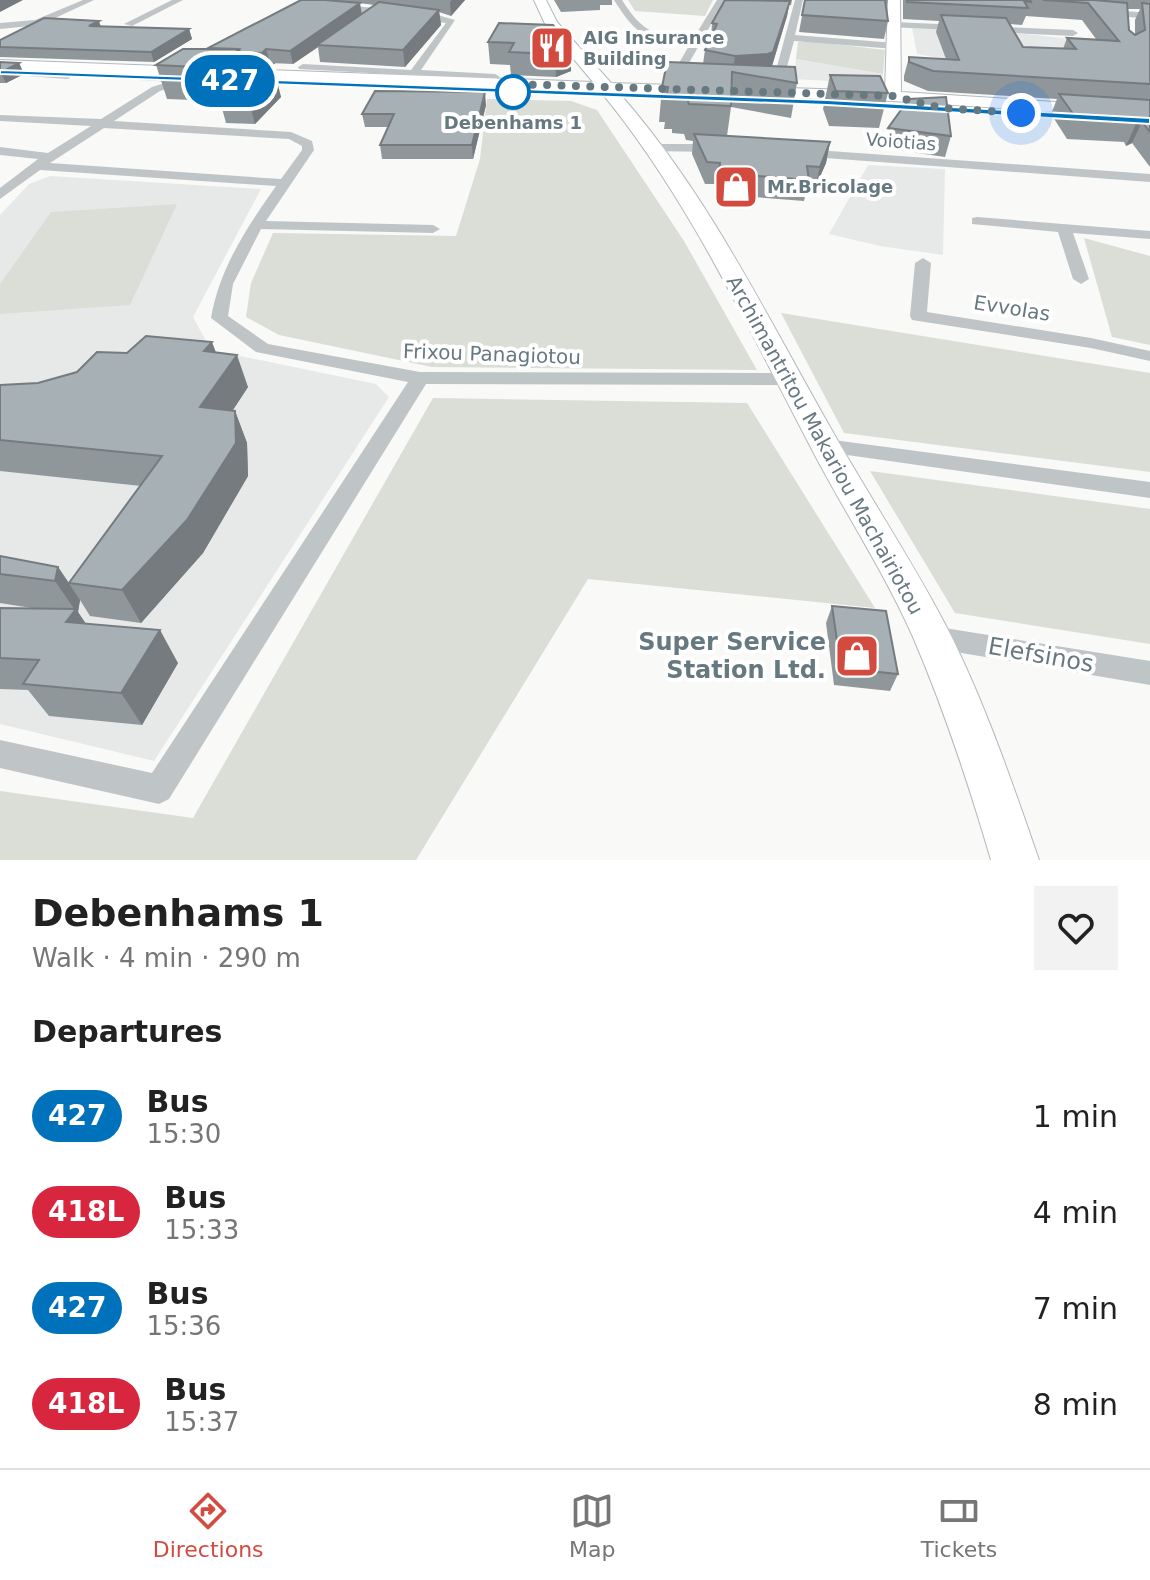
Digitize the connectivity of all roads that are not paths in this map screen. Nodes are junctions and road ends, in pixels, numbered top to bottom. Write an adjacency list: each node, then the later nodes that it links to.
1 (90, 0): 17 (street)
2 (179, 0): 15 (street)
3 (540, 0): 24 (main road, Archimantritou Makariou Machairiotou)
4 (618, 0): 20 (street)
5 (894, 0): 16 (main road)
6 (720, 2): 8 (street); 20 (street)
7 (798, 5): 10 (street); 19 (street)
8 (734, 6)
9 (328, 7): 12 (street)
10 (781, 9)
11 (1087, 11): 13 (street)
12 (378, 12): 14 (street); 27 (street)
13 (1150, 16)
14 (363, 23)
15 (129, 24)
16 (893, 25): 18 (street); 21 (main road)
17 (0, 26)
18 (1073, 33)
19 (791, 38): 21 (street); 32 (street)
20 (696, 42): 32 (street)
21 (895, 46): 33 (main road)
22 (316, 56): 25 (street)
23 (0, 65): 30 (main road)
24 (588, 65): 31 (main road); 34 (main road, Archimantritou Makariou Machairiotou)
25 (303, 67): 27 (street); 28 (street)
26 (0, 73): 30 (main road)
27 (414, 73): 29 (street)
28 (280, 75): 30 (main road); 31 (main road)
29 (486, 75)
30 (157, 79): 34 (main road); 41 (street)
31 (542, 85): 34 (main road)
32 (730, 89): 33 (main road); 34 (main road); 35 (main road); 36 (main road)
33 (894, 91): 36 (main road)
34 (609, 92): 35 (main road); 39 (main road, Archimantritou Makariou Machairiotou)
35 (674, 98): 39 (main road)
36 (940, 104): 37 (main road); 40 (main road)
37 (1150, 113)
38 (0, 118): 41 (street)
39 (632, 118): 42 (main road, Archimantritou Makariou Machairiotou)
40 (1150, 121)
41 (105, 123): 46 (street); 49 (street, Frixou Panagiotou)
42 (650, 148): 43 (street); 60 (main road, Archimantritou Makariou Machairiotou)
43 (729, 149)
44 (0, 151): 46 (street)
45 (791, 153): 48 (street, Voiotias)
46 (50, 157): 47 (street)
47 (37, 166): 49 (street); 50 (street)
48 (1150, 178)
49 (284, 183): 52 (street, Frixou Panagiotou)
50 (0, 195)
51 (977, 221): 53 (street)
52 (256, 225): 54 (street); 59 (street, Frixou Panagiotou)
53 (1064, 228): 55 (street); 57 (street)
54 (433, 229)
55 (1150, 235)
56 (923, 263): 58 (street, EvvoIas)
57 (1081, 279)
58 (1150, 356)
59 (420, 378): 60 (street, Frixou Panagiotou); 65 (street)
60 (791, 379): 61 (main road, Archimantritou Makariou Machairiotou)
61 (826, 446): 62 (street); 63 (main road, Archimantritou Makariou Machairiotou)
62 (1150, 490)
63 (932, 637): 64 (street, Elefsinos); 66 (main road, Archimantritou Makariou Machairiotou)
64 (1150, 673)
65 (0, 754)
66 (1015, 860)

